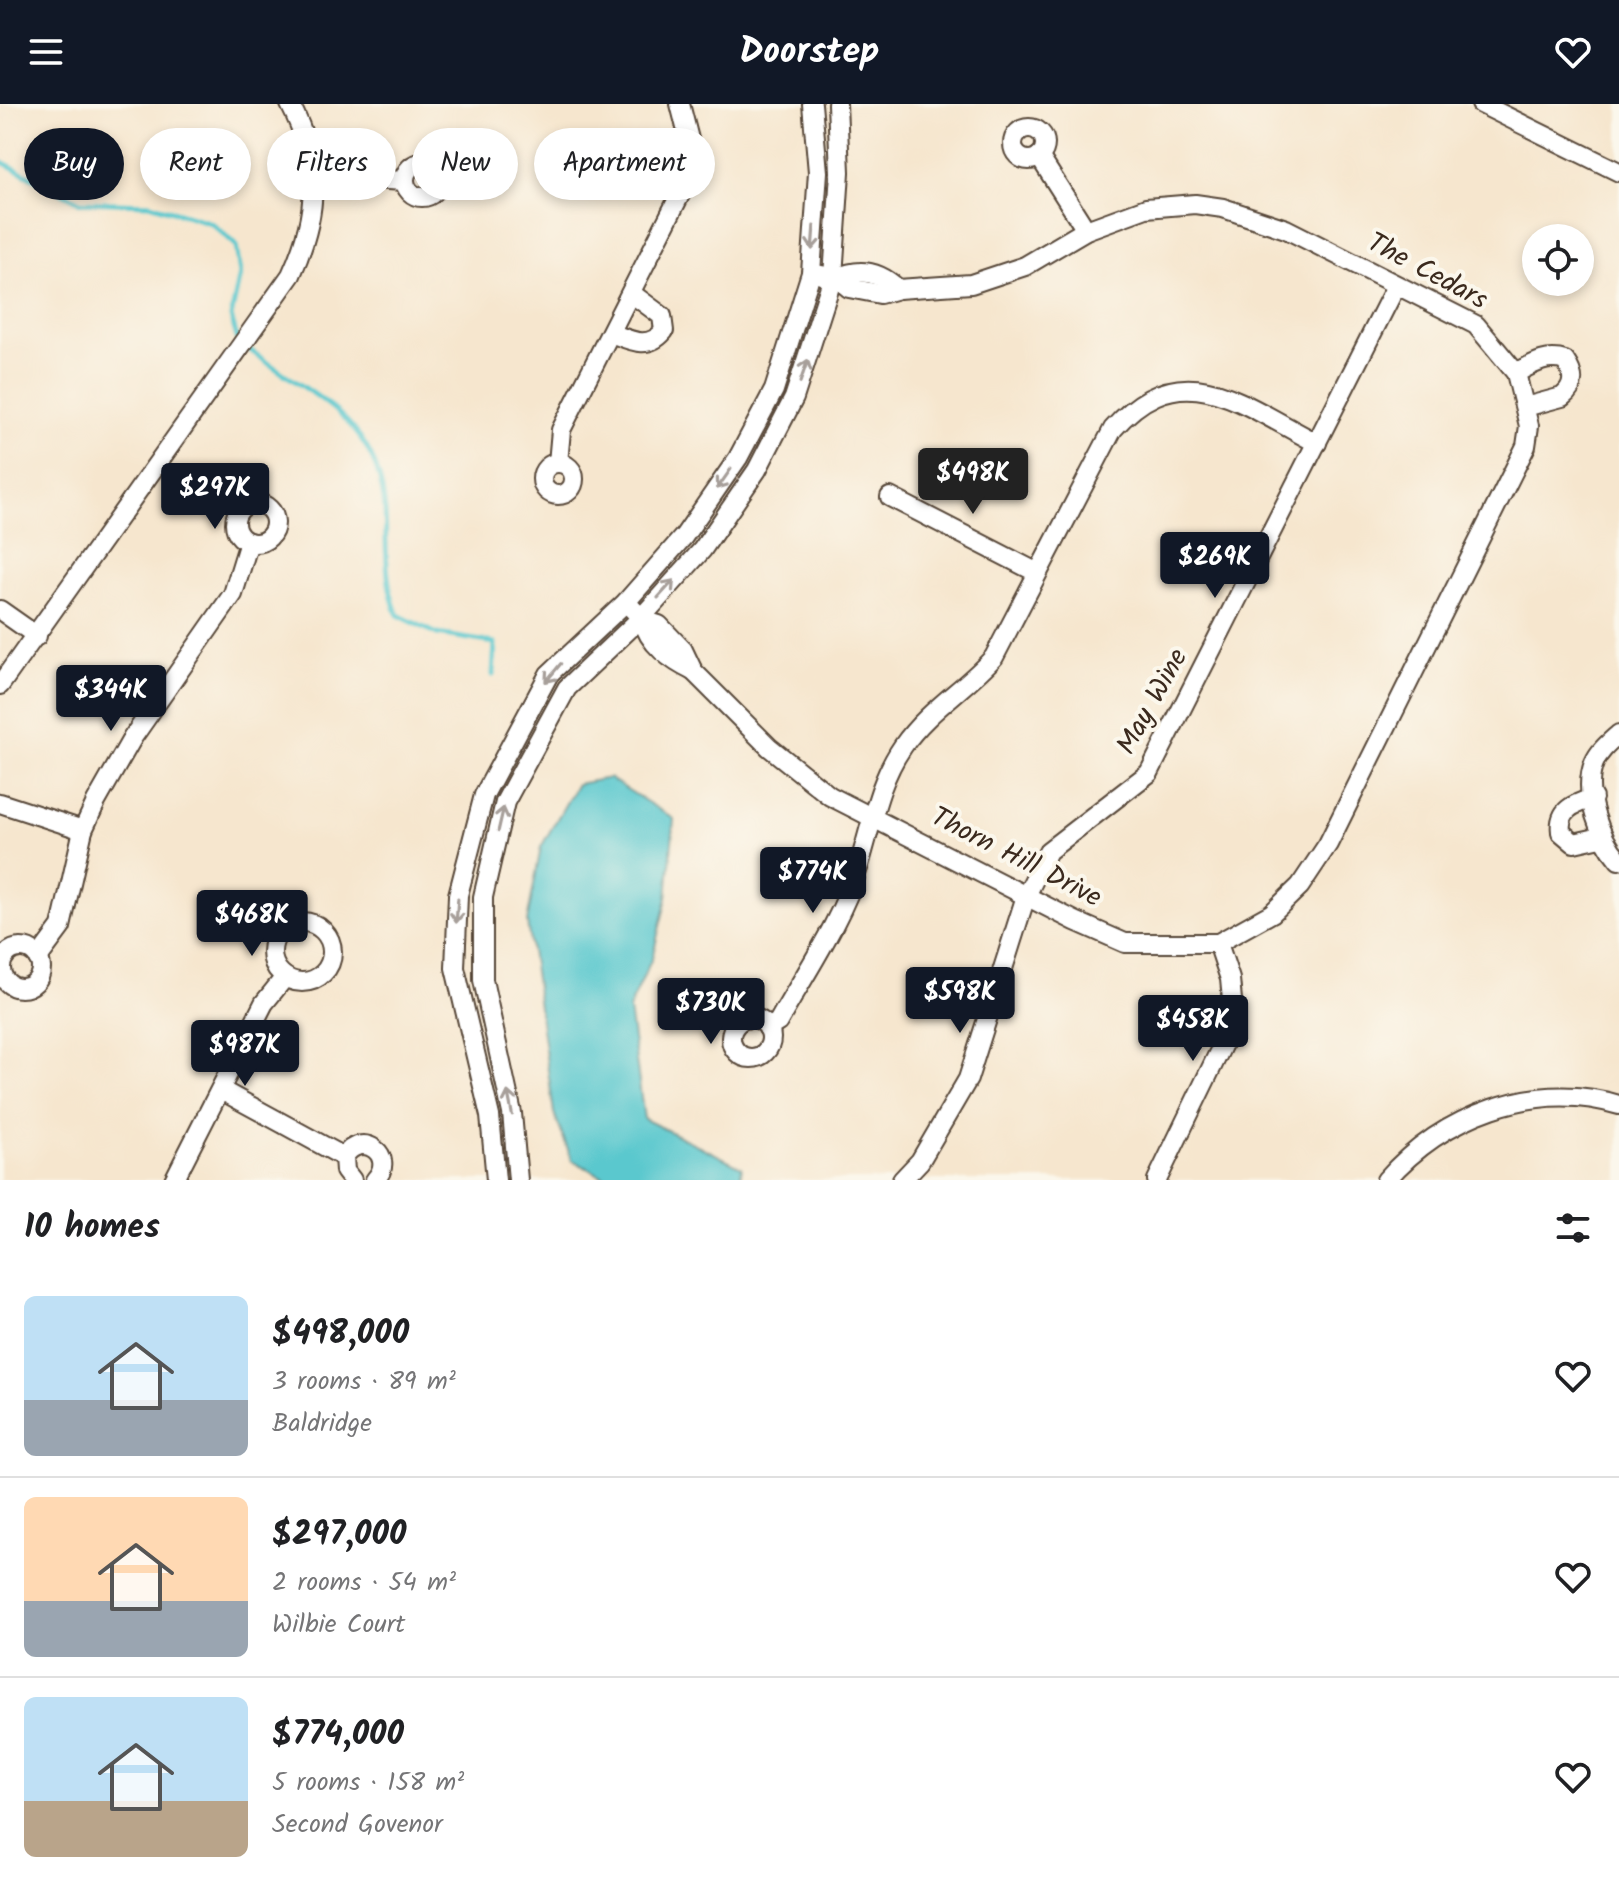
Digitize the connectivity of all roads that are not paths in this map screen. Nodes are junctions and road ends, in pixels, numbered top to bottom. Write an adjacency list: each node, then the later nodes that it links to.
1 (290, 104): 6 (street)
2 (680, 104): 16 (street)
3 (812, 104): 13 (street, one-way to 13)
4 (837, 104): 14 (street)
5 (1481, 104): 8 (street)
6 (302, 128)
7 (1039, 156): 12 (street)
8 (1619, 172)
9 (396, 180): 10 (street)
10 (405, 181)
11 (312, 200): 28 (street)
12 (1086, 230): 14 (street, The Cedars); 15 (street, The Cedars)
13 (811, 273): 14 (street, The Cedars); 25 (street, one-way to 25)
14 (835, 277): 27 (street, one-way to 14)
15 (1396, 286): 18 (street, The Cedars); 20 (street, May Wine)
16 (631, 293): 17 (street); 17 (street)
17 (611, 333): 21 (street)
18 (1516, 373): 19 (street, The Cedars); 19 (street)
19 (1525, 407): 36 (street, The Cedars)
20 (1317, 443): 24 (street); 38 (street, May Wine)
21 (558, 463)
22 (890, 497): 24 (street)
23 (249, 542): 34 (street)
24 (1036, 572): 33 (street)
25 (626, 602): 27 (street, Thorn Hill Drive); 49 (street, one-way to 49)
26 (0, 610): 28 (street)
27 (642, 619): 33 (street, Thorn Hill Drive); 50 (street, one-way to 27)
28 (37, 636): 29 (street)
29 (0, 685)
30 (1619, 734): 31 (street)
31 (1593, 798): 35 (street); 35 (street)
32 (0, 803): 34 (street)
33 (870, 816): 38 (street, Thorn Hill Drive); 42 (street)
34 (83, 830): 40 (street)
35 (1601, 837): 37 (street)
36 (1328, 844): 39 (street, Thorn Hill Drive)
37 (1619, 860)
38 (1026, 896): 39 (street, Thorn Hill Drive); 51 (street, May Wine)
39 (1218, 943): 52 (street)
40 (38, 958)
41 (285, 977): 43 (street)
42 (768, 1028)
43 (221, 1090): 45 (street); 46 (street)
44 (1619, 1105): 53 (street)
45 (344, 1157): 47 (street); 48 (street)
46 (174, 1180)
47 (352, 1180)
48 (375, 1180)
49 (496, 1180)
50 (518, 1180)
51 (902, 1180)
52 (1157, 1180)
53 (1386, 1180)

